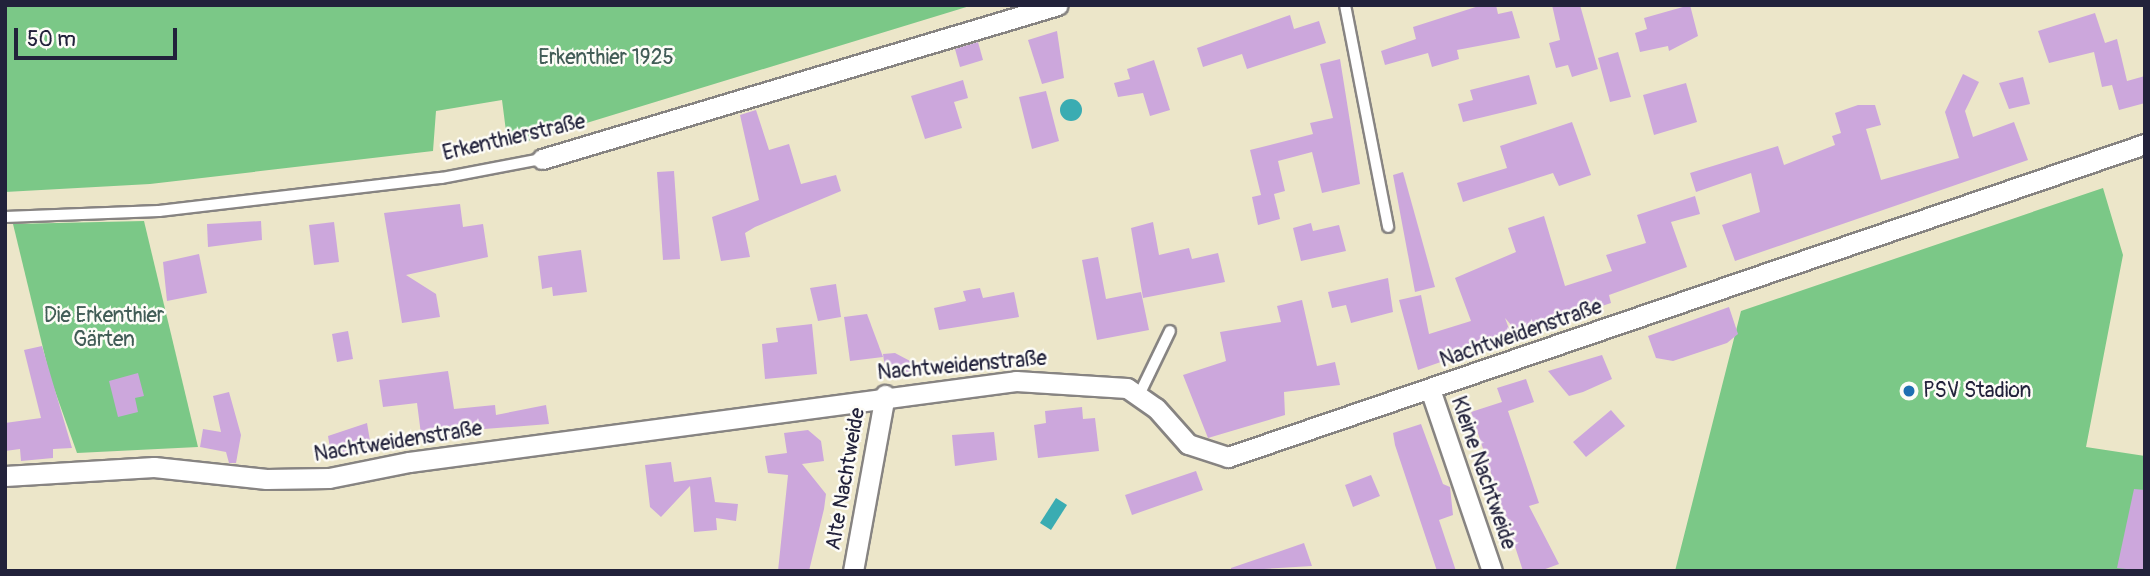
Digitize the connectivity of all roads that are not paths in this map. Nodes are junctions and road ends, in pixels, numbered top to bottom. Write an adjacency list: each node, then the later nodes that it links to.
1 (1058, 5): 4 (street, Erkenthierstraße)
2 (1345, 5): 6 (lane)
3 (2145, 144): 8 (street, Nachtweidenstraße)
4 (542, 159): 5 (lane, Erkenthierstraße)
5 (5, 217)
6 (1388, 227)
7 (1170, 331): 10 (lane)
8 (1430, 389): 10 (street, Nachtweidenstraße); 13 (street, Kleine Nachtweide)
9 (885, 395): 10 (street, Nachtweidenstraße); 11 (street, Nachtweidenstraße); 12 (street, Alte Nachtweide)
10 (1139, 395)
11 (5, 475)
12 (853, 571)
13 (1492, 571)

